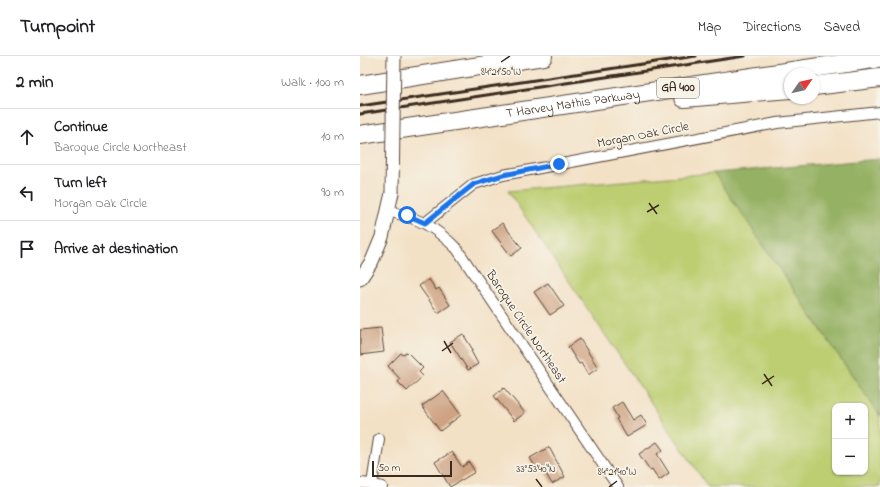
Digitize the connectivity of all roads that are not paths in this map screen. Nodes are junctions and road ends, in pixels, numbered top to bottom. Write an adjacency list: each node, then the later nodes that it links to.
1 (394, 56): 11 (street, bridge)
2 (543, 56): 5 (highway)
3 (880, 58): 9 (highway, T Harvey Mathis Parkway / GA 400)
4 (880, 78): 6 (highway)
5 (360, 85)
6 (820, 85)
7 (784, 90): 9 (highway)
8 (880, 112): 12 (street, Morgan Oak Circle)
9 (476, 118): 10 (highway, T Harvey Mathis Parkway / GA 400)
10 (360, 135)
11 (387, 211): 12 (street, Baroque Circle Northeast); 13 (street)
12 (425, 223): 18 (street, Baroque Circle Northeast)
13 (360, 279)
14 (379, 439): 16 (street)
15 (360, 483): 16 (street)
16 (372, 484): 17 (street)
17 (382, 487)
18 (618, 487)

